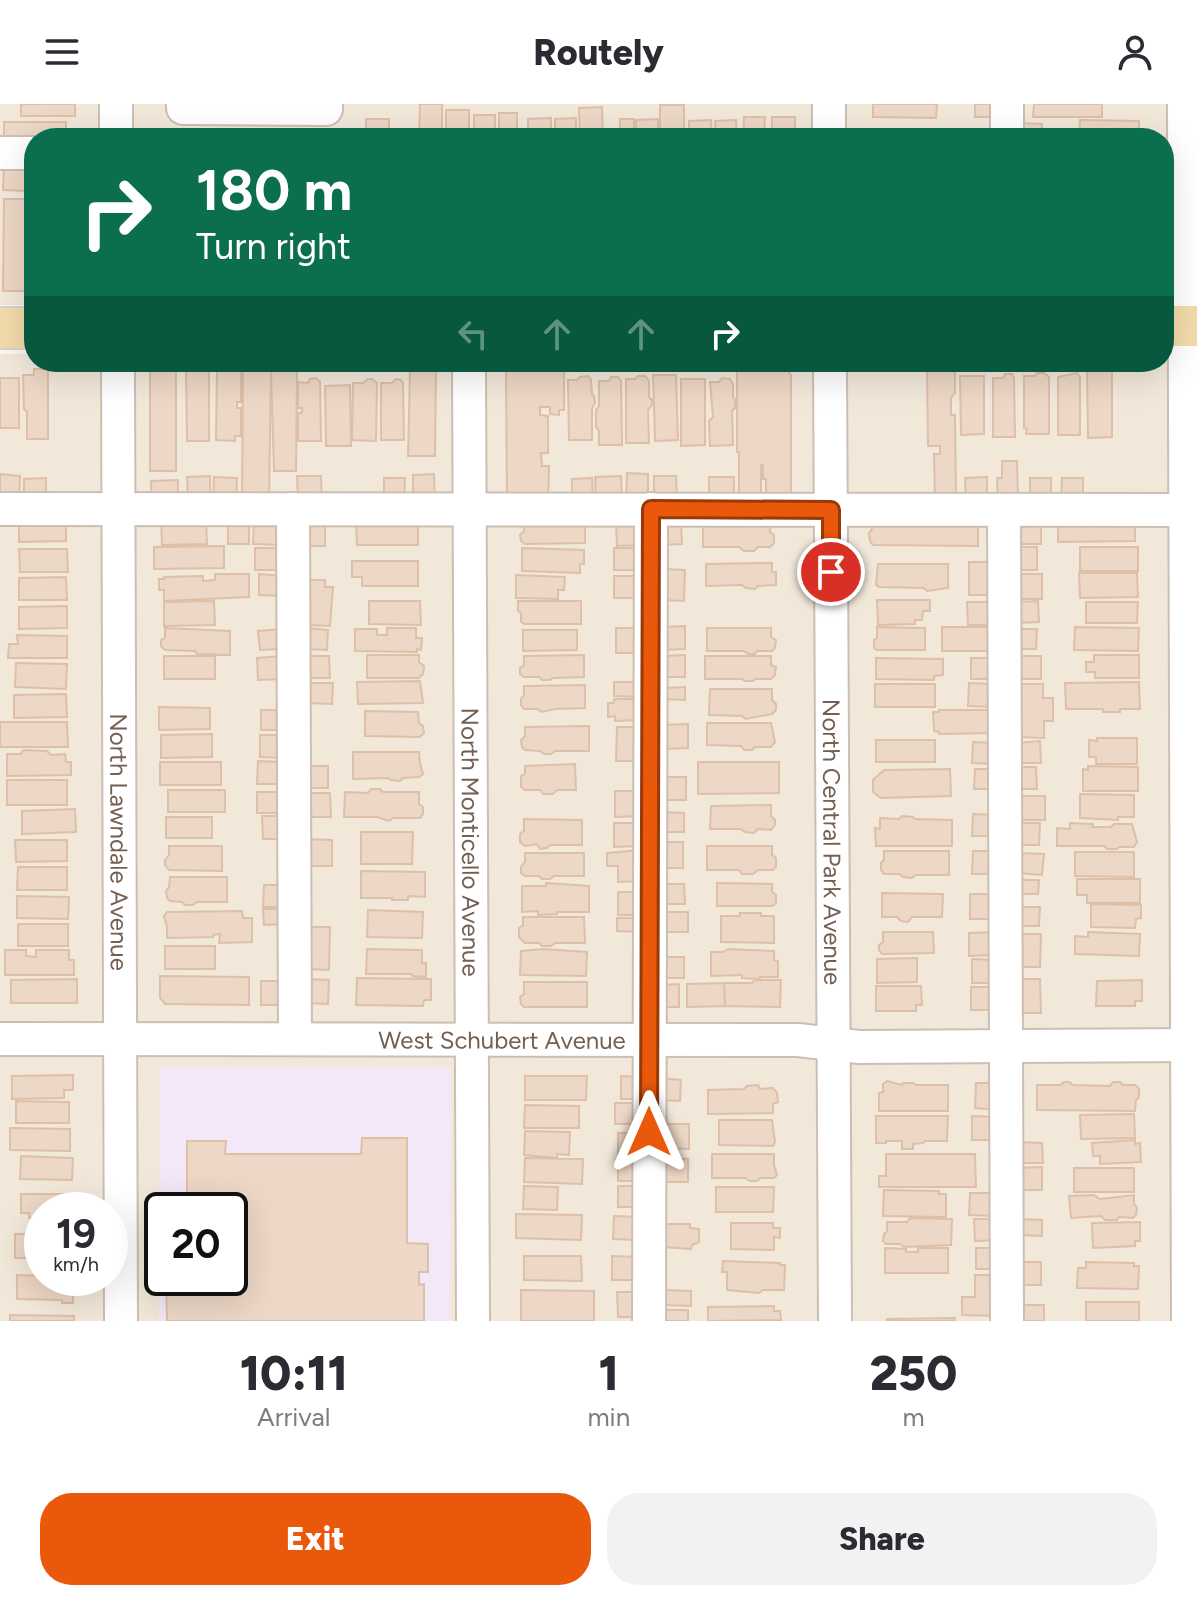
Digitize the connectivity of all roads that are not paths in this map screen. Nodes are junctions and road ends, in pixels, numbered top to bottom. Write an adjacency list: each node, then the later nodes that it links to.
1 (116, 104): 7 (street)
2 (183, 104): 3 (street)
3 (326, 104)
4 (829, 104): 8 (street)
5 (1007, 104): 9 (street)
6 (1184, 104): 12 (street)
7 (116, 128)
8 (829, 128)
9 (1007, 128)
10 (0, 153): 11 (street)
11 (24, 153)
12 (1182, 153): 13 (street)
13 (1182, 326): 26 (street)
14 (0, 328): 15 (main road)
15 (24, 328)
16 (118, 372): 20 (street, North Lawndale Avenue)
17 (469, 372): 22 (street, North Monticello Avenue)
18 (830, 372): 24 (street, North Central Park Avenue)
19 (0, 509): 20 (street)
20 (119, 509): 21 (street); 31 (street, North Lawndale Avenue)
21 (293, 509): 22 (street); 28 (street)
22 (470, 509): 23 (street); 29 (street, North Monticello Avenue)
23 (651, 509): 24 (street); 30 (street)
24 (831, 510): 25 (street); 32 (street, North Central Park Avenue)
25 (1004, 510): 26 (street); 34 (street)
26 (1191, 510): 33 (street)
27 (0, 1039): 31 (street, West Schubert Avenue)
28 (295, 1039): 29 (street, West Schubert Avenue); 31 (street, West Schubert Avenue)
29 (472, 1039): 30 (street, West Schubert Avenue); 36 (street, North Monticello Avenue)
30 (649, 1039): 32 (street, West Schubert Avenue); 37 (street)
31 (120, 1040): 35 (street, North Lawndale Avenue)
32 (833, 1044): 34 (street, West Schubert Avenue); 38 (street, North Central Park Avenue)
33 (1192, 1045): 34 (street, West Schubert Avenue); 40 (street)
34 (1007, 1046): 39 (street)
35 (121, 1321)
36 (473, 1321)
37 (649, 1321)
38 (835, 1321)
39 (1007, 1321)
40 (1188, 1321)

